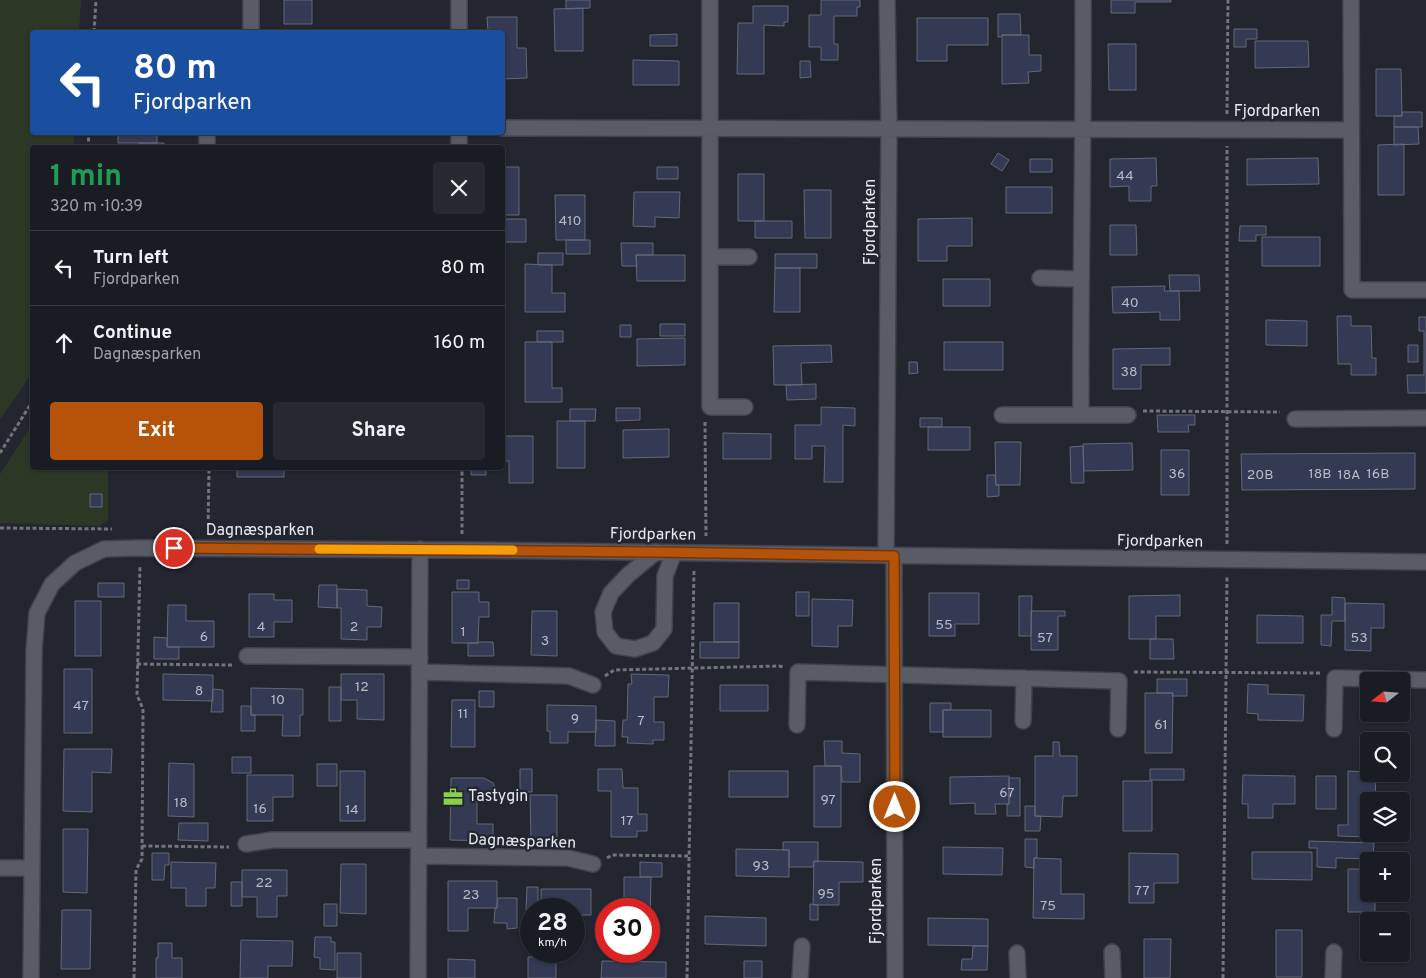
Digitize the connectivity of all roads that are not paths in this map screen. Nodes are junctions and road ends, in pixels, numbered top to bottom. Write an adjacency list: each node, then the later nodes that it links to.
1 (251, 0): 7 (street)
2 (460, 0): 8 (street)
3 (710, 0): 10 (street)
4 (887, 0): 11 (street, Fjordparken)
5 (1083, 0): 12 (street)
6 (1351, 0): 13 (street)
7 (252, 30)
8 (459, 30)
9 (505, 128): 10 (street, Fjordparken)
10 (710, 128): 11 (street, Fjordparken); 14 (street)
11 (889, 129): 12 (street, Fjordparken); 28 (street, Fjordparken)
12 (1084, 129): 13 (street, Fjordparken); 17 (street)
13 (1351, 130): 18 (street)
14 (710, 256): 15 (street); 19 (street)
15 (749, 257)
16 (1040, 278): 17 (street)
17 (1080, 279): 20 (street)
18 (1426, 290)
19 (745, 407)
20 (1081, 414): 21 (street); 22 (street)
21 (1002, 415)
22 (1128, 415)
23 (1426, 418): 24 (street)
24 (1295, 419)
25 (420, 549): 26 (street, Fjordparken); 31 (street); 45 (street, Dagnæsparken)
26 (656, 552): 27 (street, Fjordparken); 27 (street)
27 (674, 553): 28 (street, Fjordparken)
28 (890, 556): 29 (street, Fjordparken); 32 (street, Fjordparken)
29 (1426, 562)
30 (247, 656): 31 (street)
31 (420, 665): 35 (street); 40 (street)
32 (895, 674): 33 (street); 37 (street); 53 (street, Fjordparken)
33 (1024, 678): 36 (street); 39 (street)
34 (1426, 680): 38 (street)
35 (593, 685)
36 (1023, 721)
37 (797, 725)
38 (1334, 728)
39 (1118, 729)
40 (419, 840): 41 (street); 42 (street)
41 (246, 844)
42 (419, 856): 43 (street, Dagnæsparken); 51 (street)
43 (593, 864)
44 (0, 868): 45 (street)
45 (32, 868): 50 (street, Dagnæsparken)
46 (802, 946): 52 (street)
47 (1112, 952): 55 (street)
48 (1334, 952): 56 (street)
49 (1017, 953): 54 (street)
50 (31, 978)
51 (418, 978)
52 (800, 978)
53 (895, 978)
54 (1018, 978)
55 (1113, 978)
56 (1333, 978)

